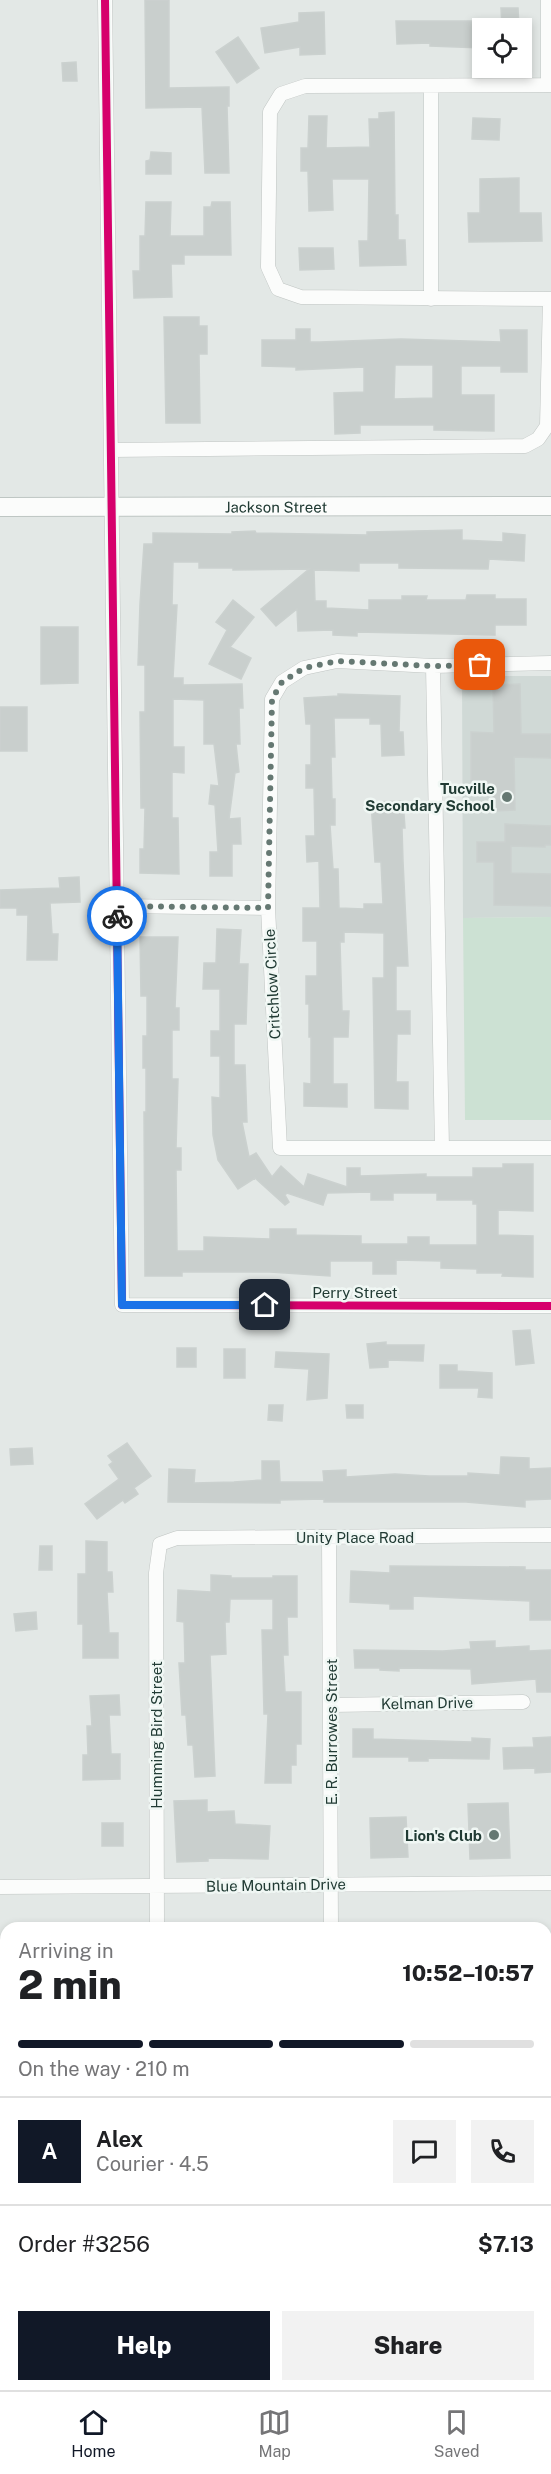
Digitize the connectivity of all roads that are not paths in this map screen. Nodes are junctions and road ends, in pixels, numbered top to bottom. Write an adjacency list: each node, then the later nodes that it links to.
1 (105, 0): 7 (street)
2 (548, 0): 3 (street)
3 (550, 85): 4 (street)
4 (431, 86): 5 (street); 5 (street)
5 (431, 299): 6 (street)
6 (550, 299): 7 (street)
7 (111, 450): 10 (street)
8 (551, 506): 10 (street, Jackson Street)
9 (0, 507): 10 (street, Jackson Street)
10 (112, 507): 13 (street)
11 (551, 663): 12 (street, Critchlow Circle)
12 (433, 666): 14 (street, Critchlow Circle); 15 (street)
13 (117, 906): 14 (street); 17 (street, Perry Street)
14 (268, 908): 15 (street, Critchlow Circle)
15 (442, 1148): 16 (street, Critchlow Circle)
16 (551, 1148)
17 (551, 1306)
18 (551, 1535): 19 (street, Unity Place Road)
19 (329, 1537): 20 (street, Unity Place Road); 22 (street, E. R. Burrowes Street)
20 (160, 1544): 25 (street, Humming Bird Street)
21 (523, 1702): 22 (street, Kelman Drive)
22 (331, 1705): 24 (street, E. R. Burrowes Street)
23 (551, 1883): 24 (street, Blue Mountain Drive)
24 (331, 1885): 25 (street, Blue Mountain Drive); 28 (street, E. R. Burrowes Street)
25 (156, 1886): 26 (street, Blue Mountain Drive); 27 (street, Humming Bird Street)
26 (0, 1887)
27 (157, 1922)
28 (331, 1922)

